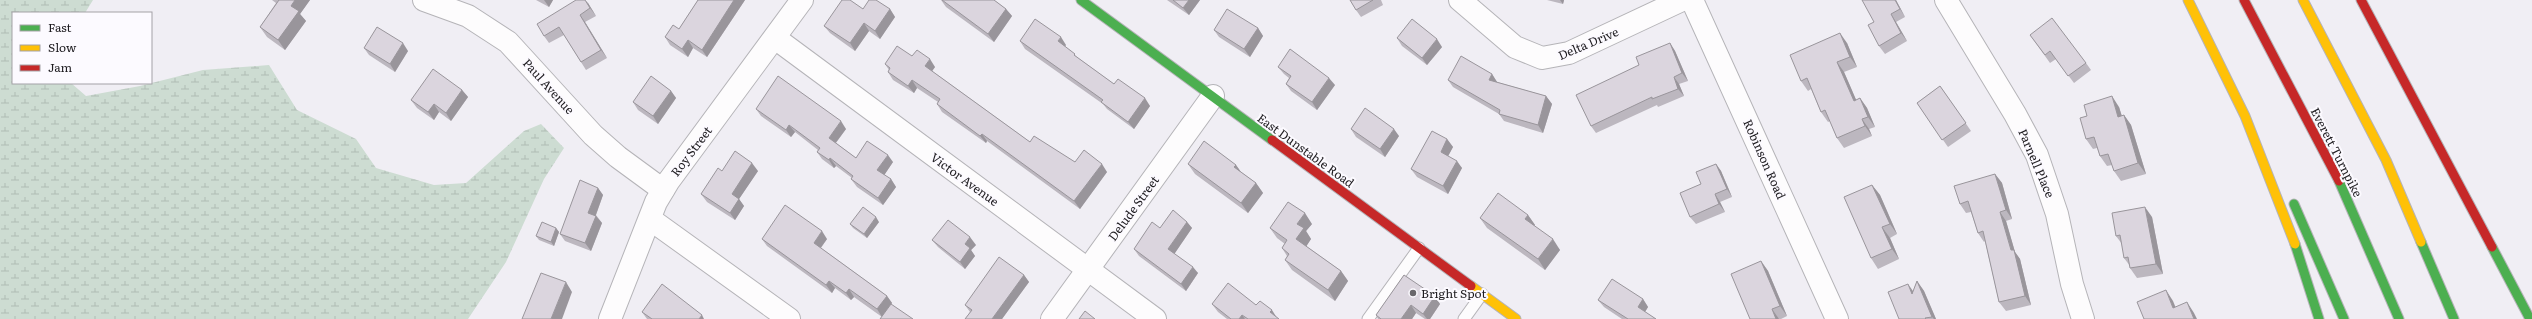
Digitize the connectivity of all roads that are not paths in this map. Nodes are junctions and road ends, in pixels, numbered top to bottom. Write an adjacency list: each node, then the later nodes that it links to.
1 (424, 0): 16 (street, Paul Avenue)
2 (802, 0): 12 (street, Roy Street)
3 (1081, 0): 14 (main road, East Dunstable Road)
4 (1460, 0): 5 (street, Delta Drive)
5 (1682, 0)
6 (1692, 0): 29 (street, Robinson Road)
7 (1946, 0): 30 (street, Parnell Place)
8 (2188, 0): 13 (main road)
9 (2244, 0): 33 (main road, Everett Turnpike)
10 (2303, 0): 34 (main road)
11 (2361, 0): 35 (main road)
12 (775, 38): 16 (street, Roy Street); 20 (street, Victor Avenue)
13 (2224, 68): 15 (main road); 31 (main road)
14 (1213, 96): 19 (main road, East Dunstable Road); 20 (street, Delude Street)
15 (2276, 168)
16 (663, 190): 18 (street, Roy Street)
17 (2289, 194): 32 (main road)
18 (650, 219): 22 (street, Roy Street); 23 (street)
19 (1420, 248): 21 (main road, East Dunstable Road); 26 (lane)
20 (1088, 270): 24 (street, Delude Street); 25 (street, Victor Avenue)
21 (1482, 294): 27 (lane); 28 (main road, East Dunstable Road)
22 (610, 319)
23 (789, 319)
24 (1052, 319)
25 (1155, 319)
26 (1368, 319)
27 (1464, 319)
28 (1516, 319)
29 (1837, 319)
30 (2083, 319)
31 (2319, 319)
32 (2344, 319)
33 (2399, 319)
34 (2454, 319)
35 (2530, 319)

